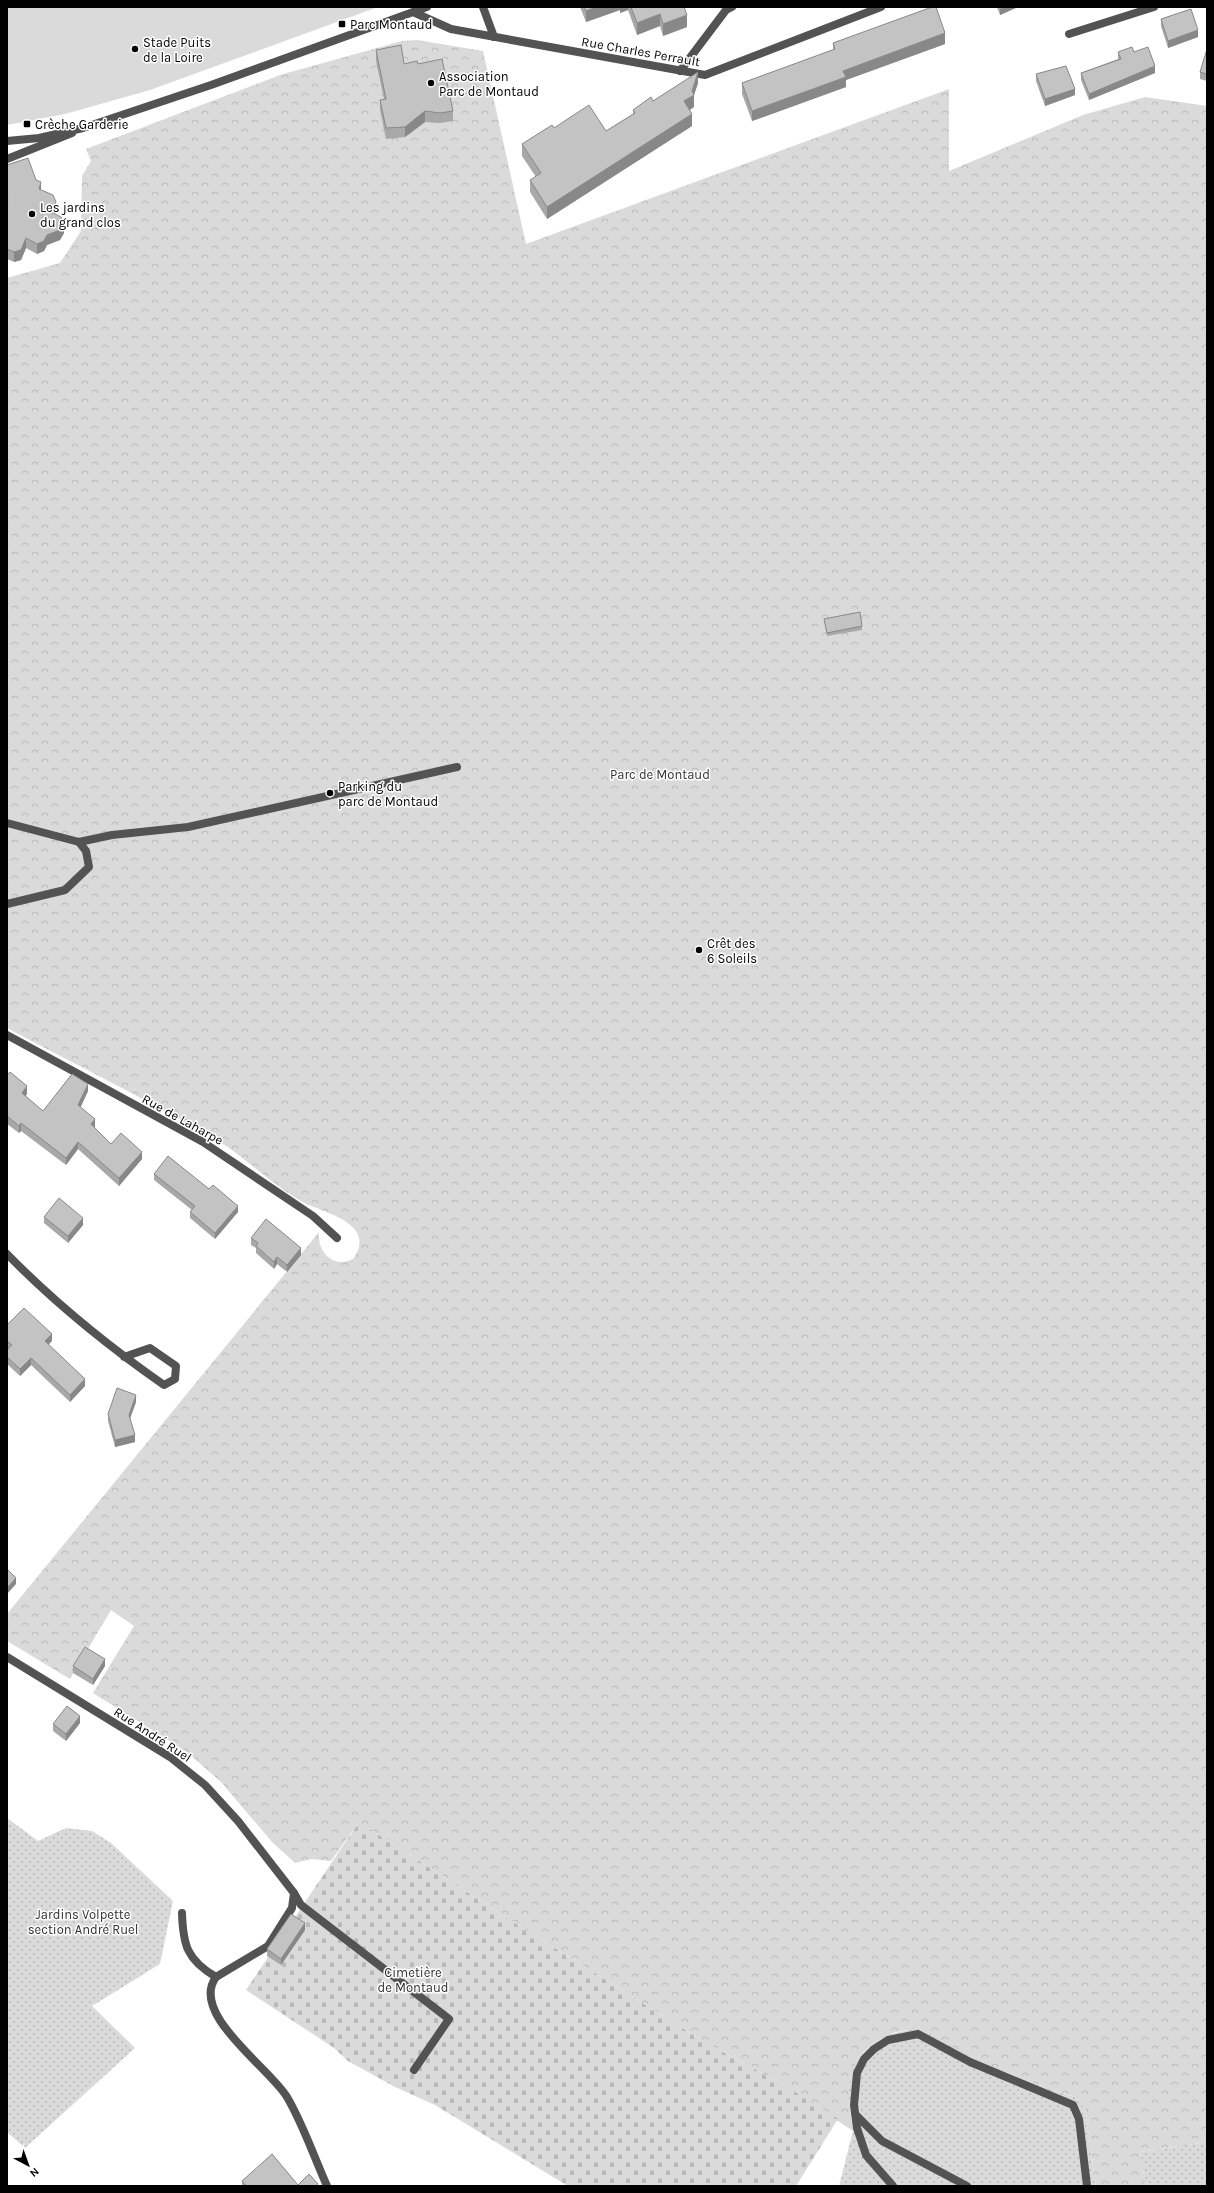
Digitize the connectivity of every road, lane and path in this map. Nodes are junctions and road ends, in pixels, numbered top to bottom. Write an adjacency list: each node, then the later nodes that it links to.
1 (483, 7): 7 (street)
2 (732, 7): 8 (street)
3 (881, 7): 8 (street, Rue Charles Perrault)
4 (1154, 7): 6 (street)
5 (419, 9): 7 (street, Rue Charles Perrault); 9 (street)
6 (1069, 34)
7 (494, 37): 8 (street, Rue Charles Perrault)
8 (680, 70)
9 (83, 128): 10 (street); 11 (street)
10 (7, 141)
11 (7, 160)
12 (457, 767): 14 (street)
13 (7, 823): 14 (street)
14 (79, 842): 15 (street)
15 (7, 904)
16 (7, 1035): 17 (street, Rue de Laharpe)
17 (337, 1238)
18 (7, 1254): 19 (street)
19 (124, 1357): 19 (street)
20 (7, 1657): 21 (street, Rue André Ruel)
21 (294, 1892): 23 (street); 24 (street, Rue André Ruel)
22 (182, 1913): 23 (street)
23 (216, 1977): 26 (street)
24 (414, 2070)
25 (856, 2115): 27 (street); 28 (street); 29 (street)
26 (327, 2186)
27 (893, 2186)
28 (967, 2186)
29 (1087, 2186)

